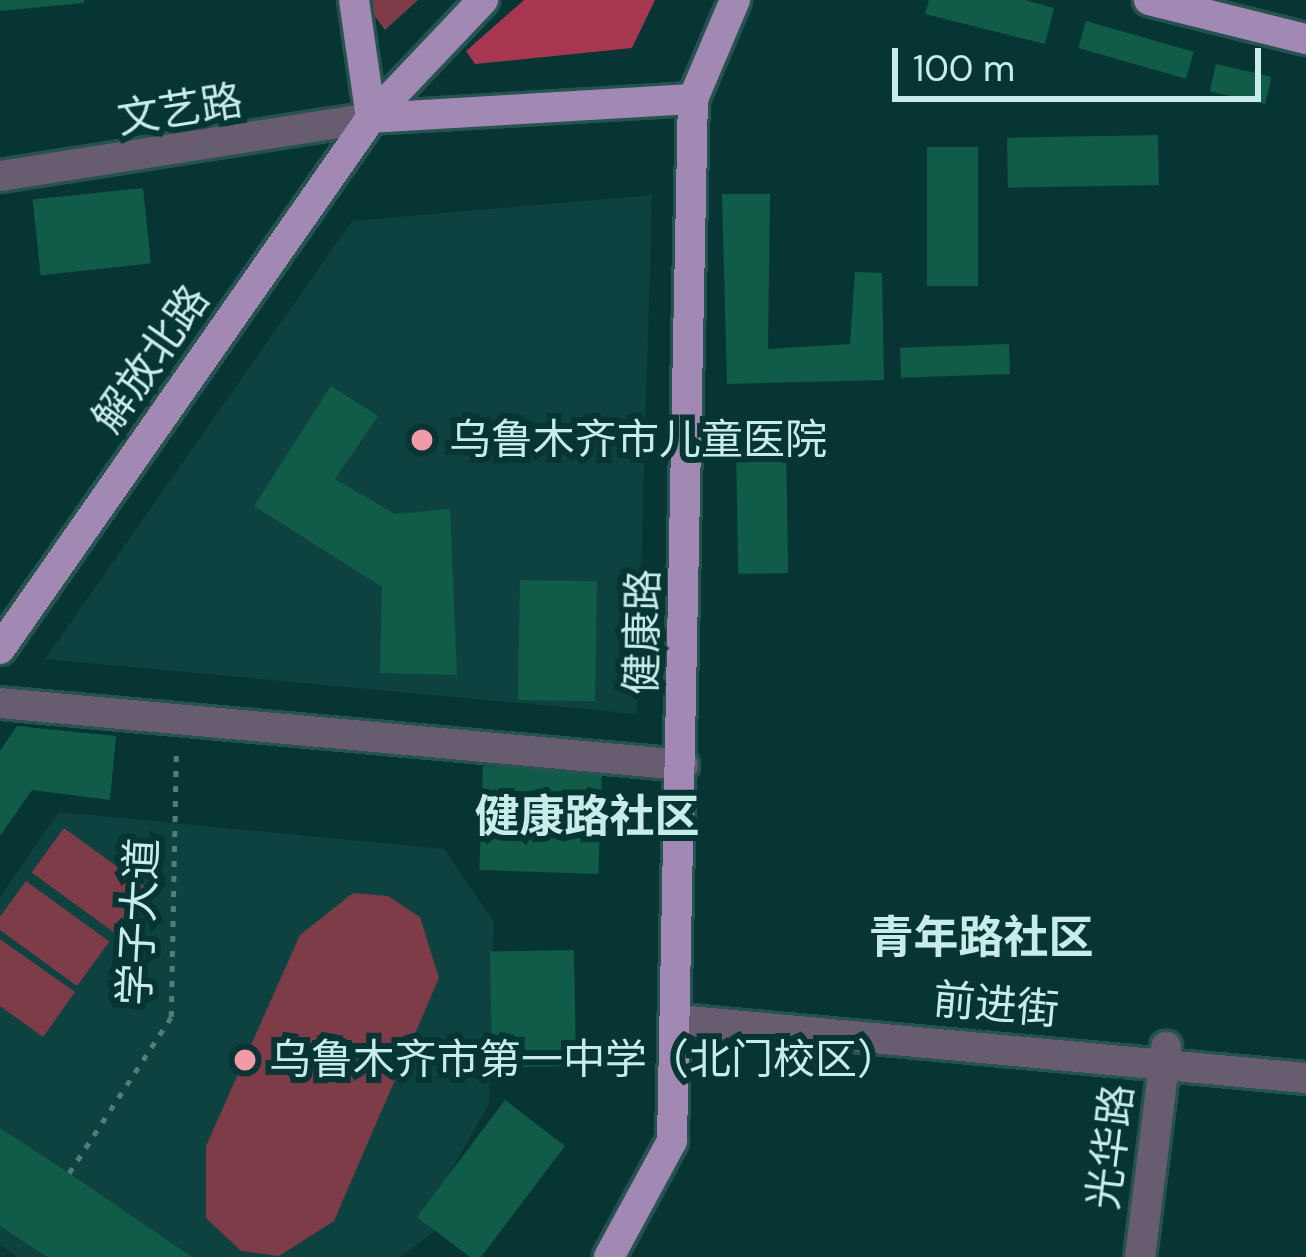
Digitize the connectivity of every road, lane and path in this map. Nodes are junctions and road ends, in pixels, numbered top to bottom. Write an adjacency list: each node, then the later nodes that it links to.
1 (354, 0): 7 (main road)
2 (483, 0): 7 (main road, 解放北路)
3 (735, 0): 6 (main road, 健康路)
4 (1149, 0): 5 (main road)
5 (1306, 39)
6 (694, 99): 7 (main road); 12 (main road, 健康路)
7 (371, 118): 8 (street, 文艺路); 9 (main road, 解放北路)
8 (0, 176)
9 (0, 649)
10 (0, 703): 11 (street)
11 (177, 719): 12 (street); 17 (path, 学子大道)
12 (682, 765): 13 (main road, 健康路)
13 (680, 1013): 14 (street, 前进街); 18 (main road, 健康路)
14 (1165, 1054): 15 (street, 前进街); 16 (street, 前进街); 19 (street, 光华路)
15 (1306, 1064)
16 (1306, 1078)
17 (69, 1173)
18 (609, 1257)
19 (1140, 1257)

